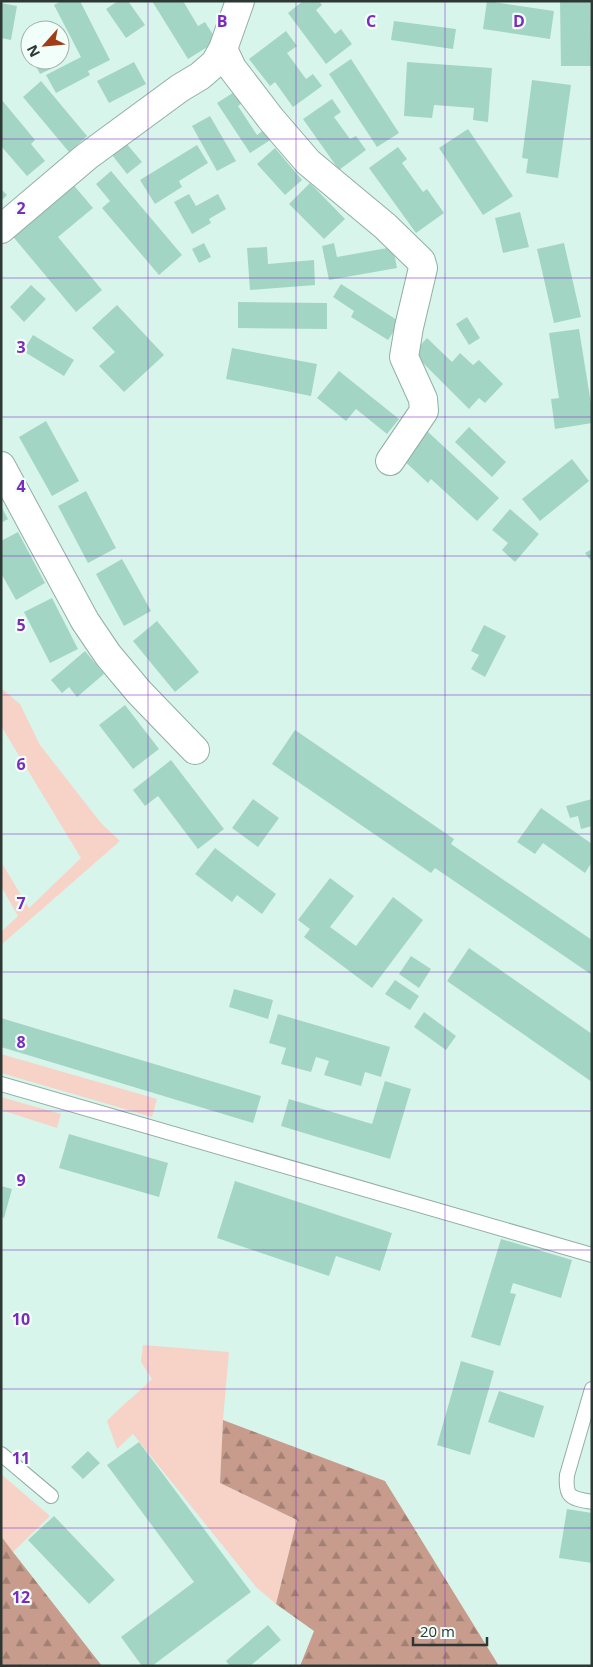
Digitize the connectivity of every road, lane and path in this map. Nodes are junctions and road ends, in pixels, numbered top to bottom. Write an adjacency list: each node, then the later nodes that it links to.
1 (240, 1): 2 (street)
2 (223, 49): 3 (street); 4 (street)
3 (1, 229)
4 (390, 461)
5 (1, 466): 6 (street)
6 (195, 750)
7 (1, 1084): 8 (lane)
8 (592, 1255)
9 (592, 1389): 12 (lane)
10 (1, 1454): 11 (lane)
11 (51, 1496)
12 (592, 1502)

